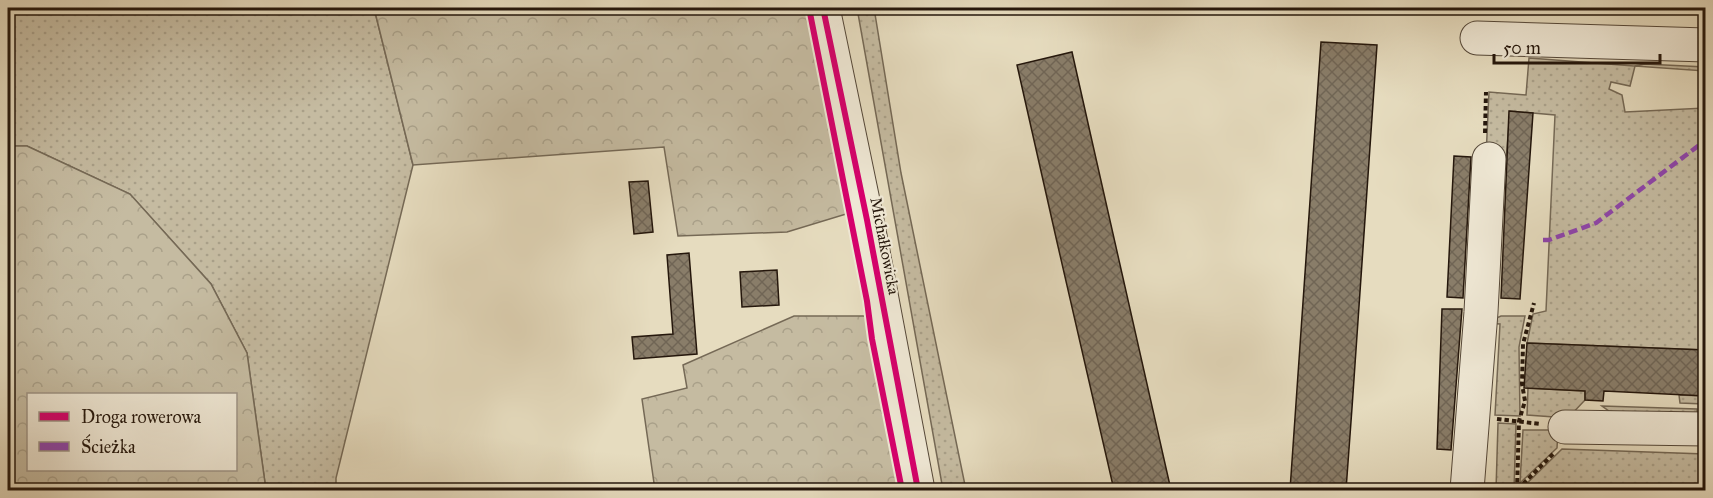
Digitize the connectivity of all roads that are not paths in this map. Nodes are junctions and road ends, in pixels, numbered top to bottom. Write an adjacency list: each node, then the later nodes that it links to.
1 (823, 8): 7 (street, Michałkowicka)
2 (1477, 38): 3 (street)
3 (1706, 45)
4 (1489, 159): 8 (street)
5 (1565, 427): 6 (street)
6 (1706, 429)
7 (918, 490)
8 (1467, 490)

